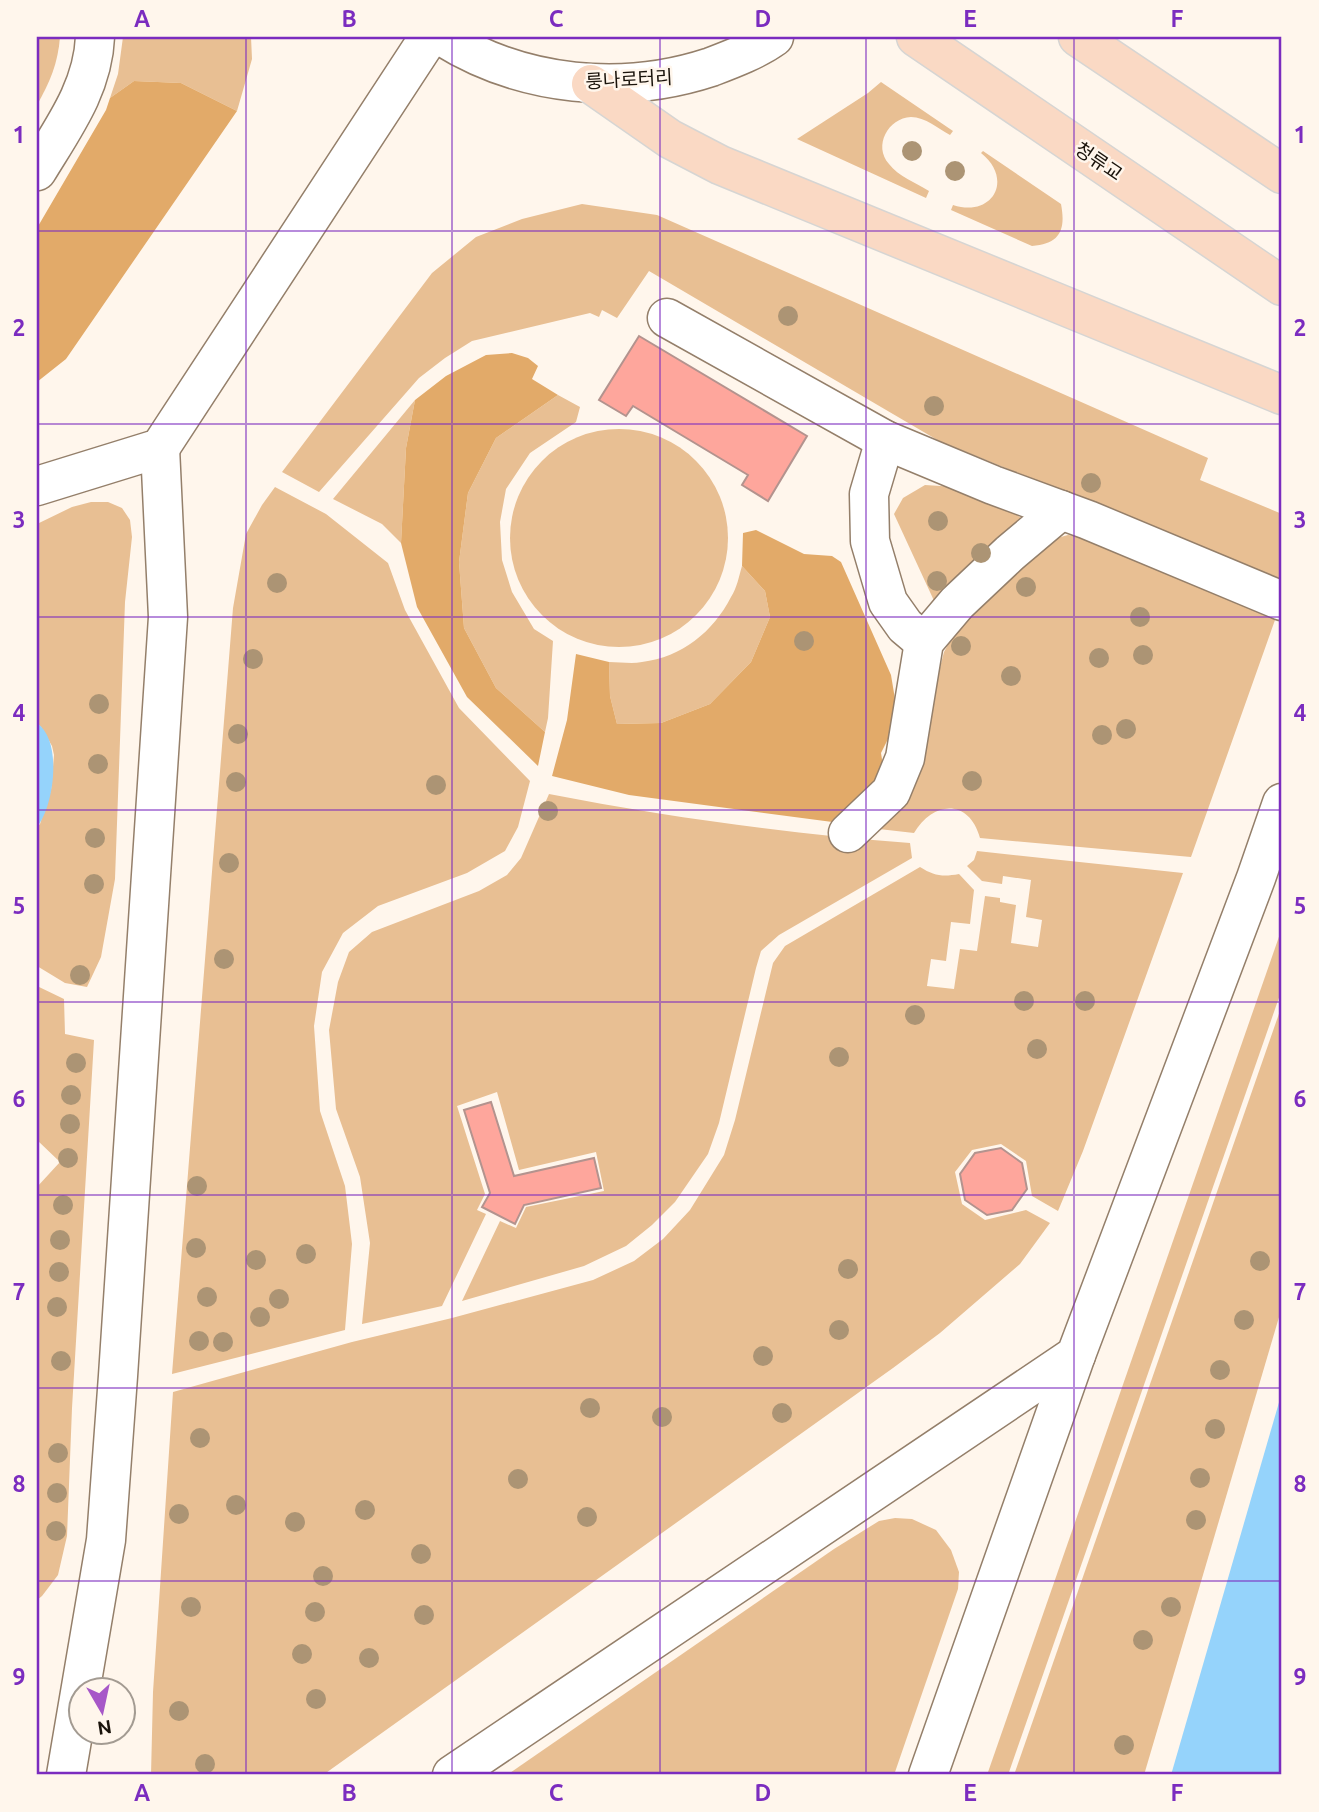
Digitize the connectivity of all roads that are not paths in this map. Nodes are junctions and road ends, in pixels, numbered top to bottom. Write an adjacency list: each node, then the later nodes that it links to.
1 (95, 37): 8 (street)
2 (429, 37): 14 (street)
3 (443, 37): 7 (street, 룽나로터리)
4 (774, 37): 7 (street, 룽나로터리)
5 (916, 37): 10 (main road, 청류교)
6 (1078, 37): 9 (main road)
7 (591, 84): 12 (main road)
8 (37, 170)
9 (1282, 174)
10 (1282, 286)
11 (667, 318): 13 (street)
12 (1282, 395)
13 (885, 440): 16 (street); 18 (street)
14 (160, 448): 15 (street); 22 (street)
15 (37, 486)
16 (1061, 510): 17 (street); 18 (street)
17 (1282, 601)
18 (924, 642): 20 (street)
19 (1282, 803): 21 (street)
20 (848, 833)
21 (1076, 1355): 23 (street); 24 (street)
22 (66, 1775)
23 (452, 1775)
24 (928, 1775)

